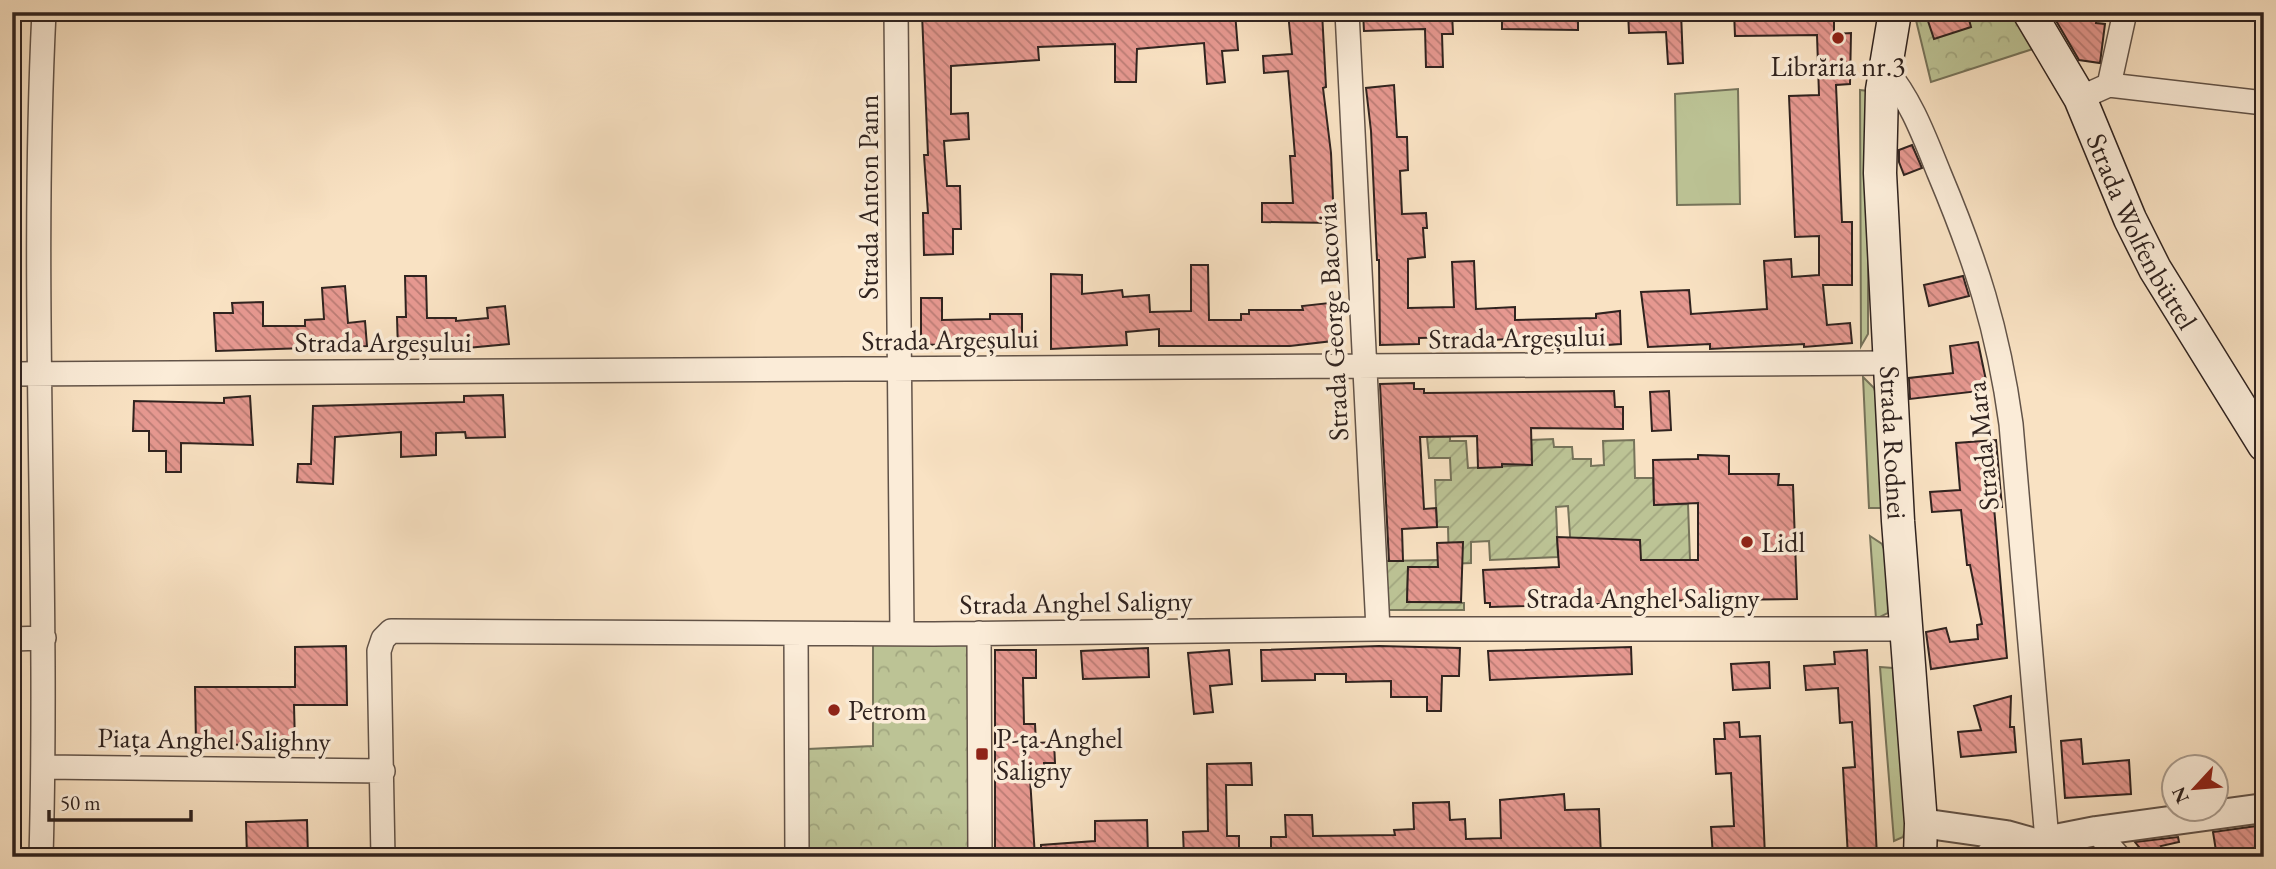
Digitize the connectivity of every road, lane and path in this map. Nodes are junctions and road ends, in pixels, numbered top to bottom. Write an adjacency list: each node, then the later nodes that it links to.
1 (44, 12): 14 (street)
2 (896, 12): 13 (street, Strada Anton Pann)
3 (1347, 12): 12 (street, Strada George Bacovia)
4 (2029, 12): 9 (main road, Strada Wolfenbüttel)
5 (2125, 12): 8 (street)
6 (1892, 18): 7 (main road, Strada Rodnei)
7 (1885, 69): 11 (main road, Strada Rodnei); 28 (street, Strada Mara)
8 (2109, 85): 9 (street); 10 (street)
9 (2080, 99): 16 (main road, Strada Wolfenbüttel)
10 (2264, 103)
11 (1888, 363): 12 (street, Strada Argeșului); 18 (main road, Strada Rodnei)
12 (1364, 368): 13 (street, Strada Argeșului); 17 (street, Strada George Bacovia)
13 (900, 369): 14 (street, Strada Argeșului); 19 (street, Strada Anton Pann)
14 (38, 373): 15 (street, Strada Argeșului); 22 (street)
15 (12, 374)
16 (2264, 444)
17 (1378, 629): 18 (street, Strada Anghel Saligny); 20 (street, Strada Anghel Saligny)
18 (1906, 629): 27 (main road, Strada Rodnei)
19 (902, 633): 20 (street, Strada Anghel Saligny); 21 (street, Strada Anghel Saligny)
20 (979, 633): 33 (street)
21 (796, 634): 25 (street, Strada Anghel Saligny); 32 (street)
22 (44, 638): 23 (street); 24 (street)
23 (12, 639)
24 (44, 767): 25 (street, Piața Anghel Salighny); 30 (street)
25 (383, 771): 31 (street)
26 (2264, 808): 29 (street)
27 (1921, 822): 28 (street); 34 (main road, Strada Rodnei)
28 (2041, 841): 29 (street); 35 (street)
29 (2099, 844): 36 (street)
30 (41, 857)
31 (383, 857)
32 (797, 857)
33 (980, 857)
34 (1920, 857)
35 (1989, 857)
36 (2119, 857)

